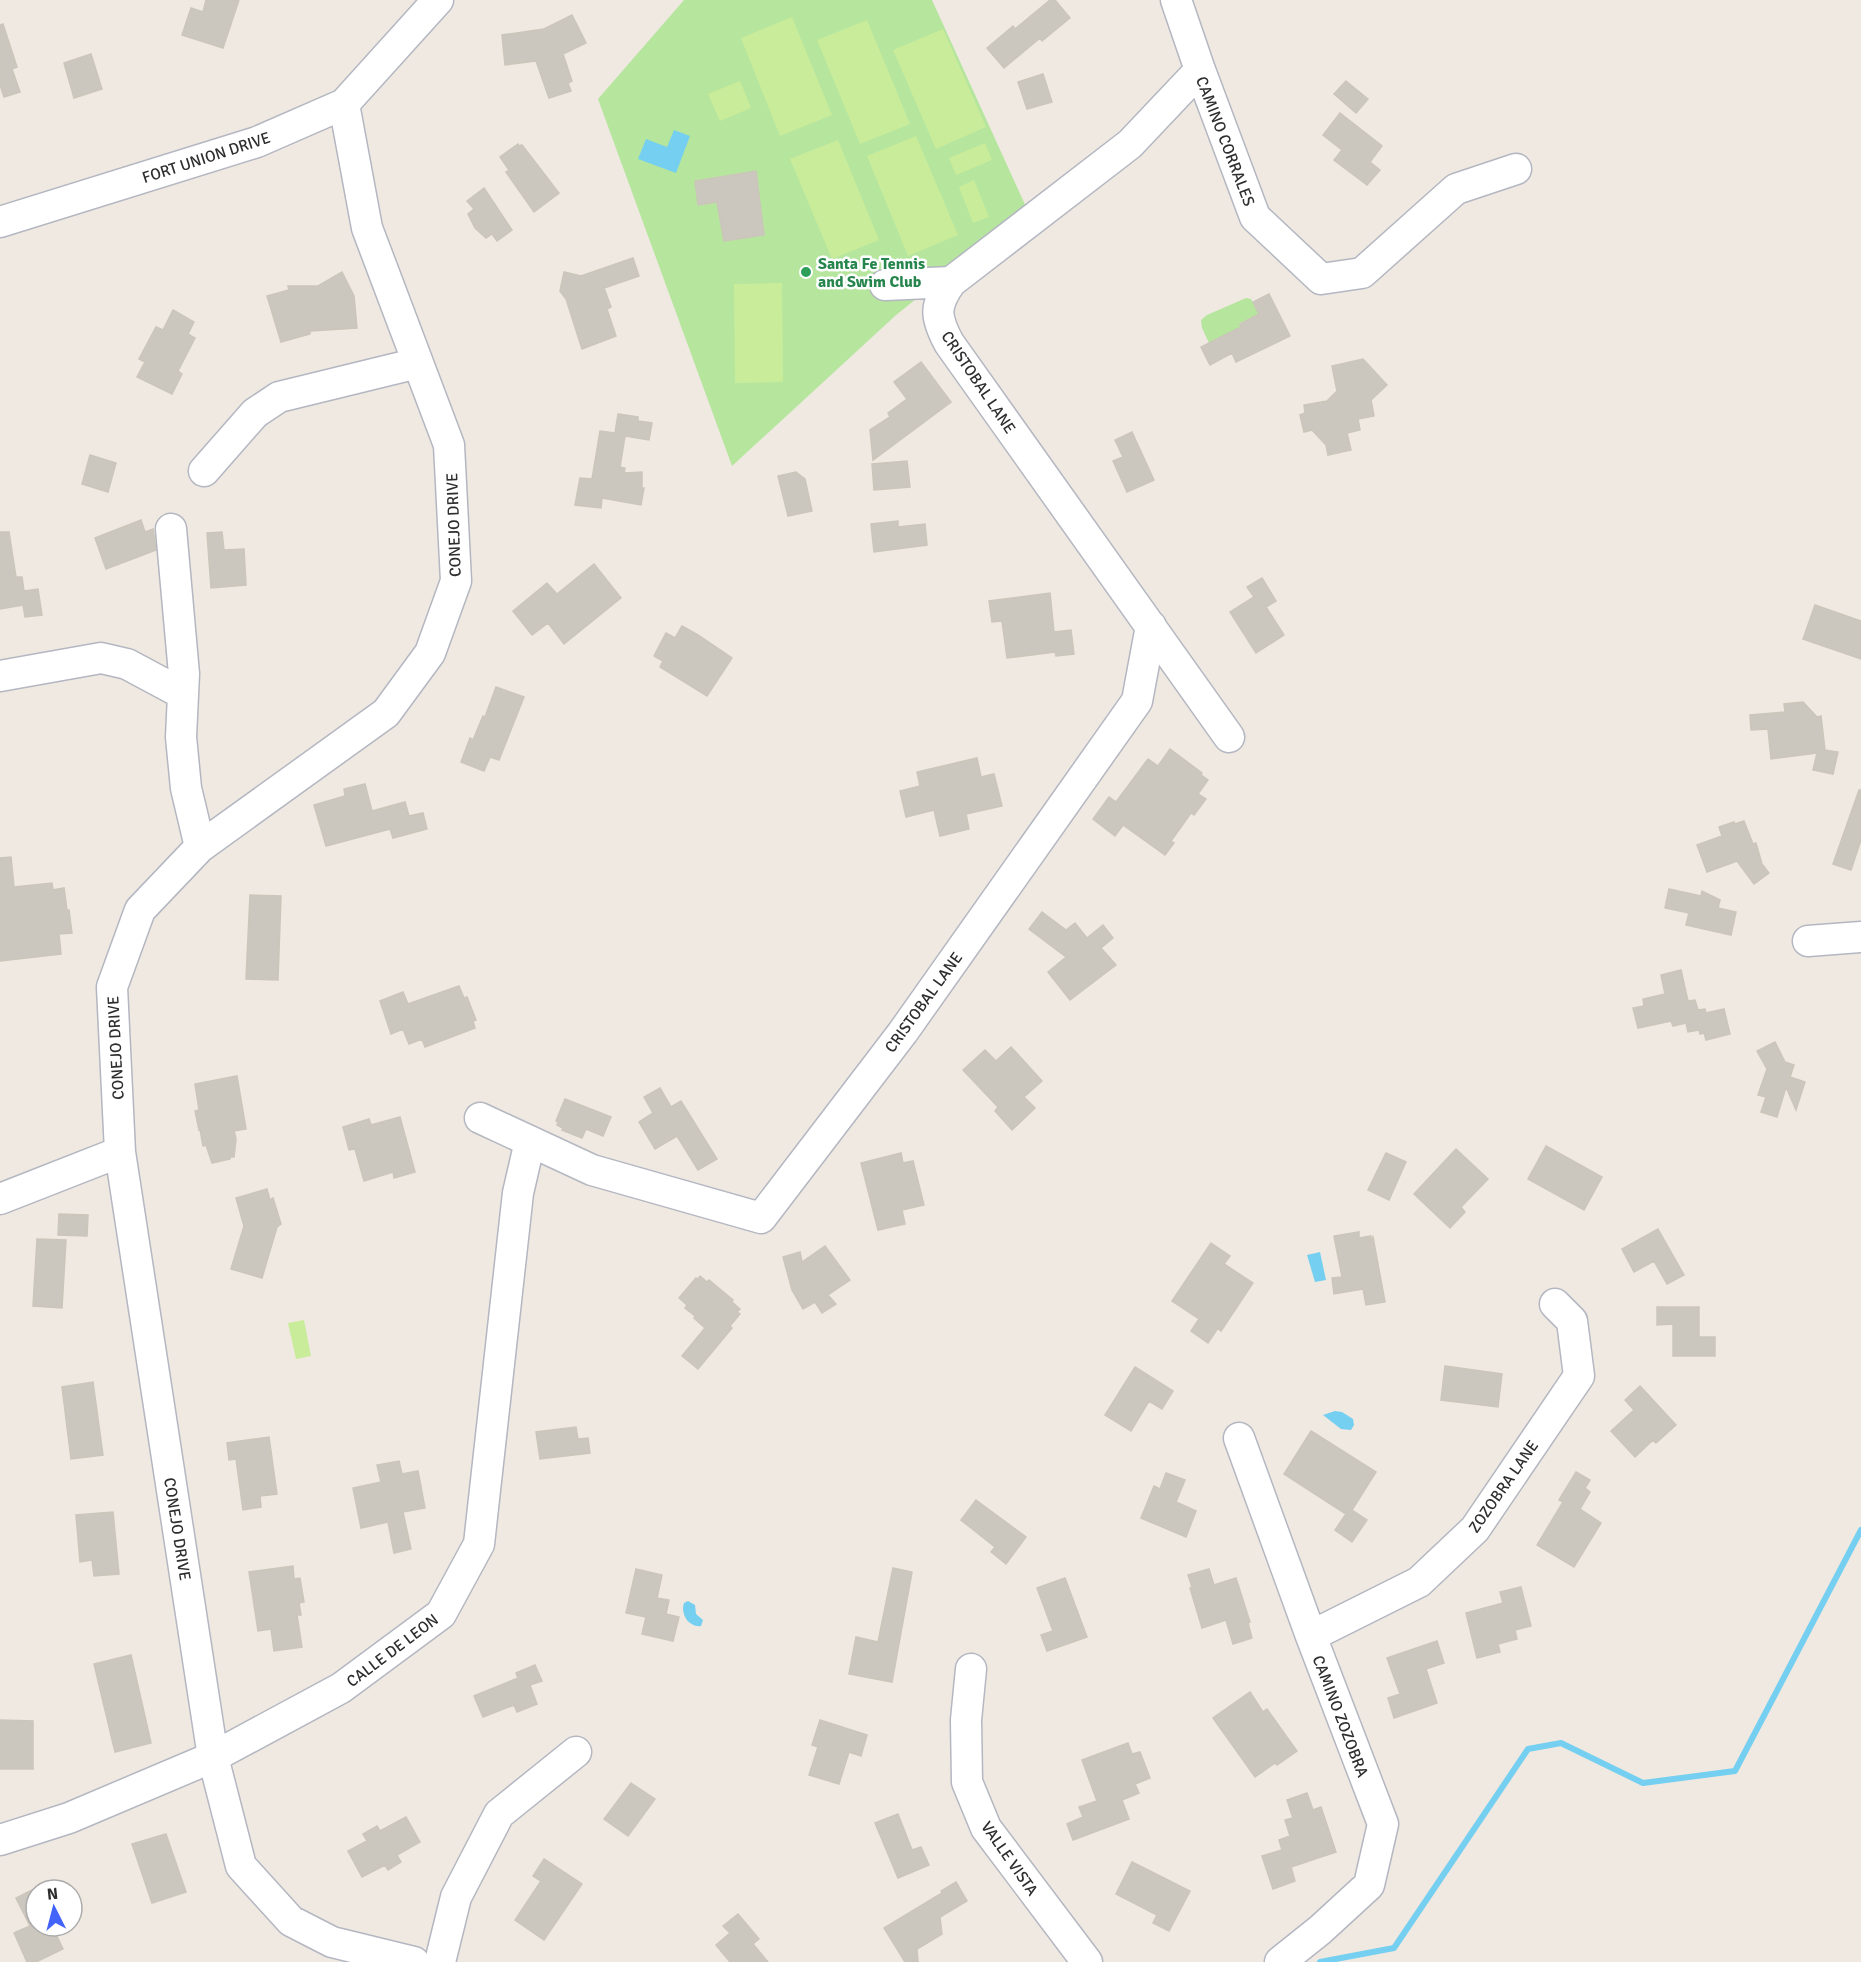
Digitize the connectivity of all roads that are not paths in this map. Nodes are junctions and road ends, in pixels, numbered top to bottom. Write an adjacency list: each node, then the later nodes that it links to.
1 (438, 0): 4 (street, FORT UNION DRIVE)
2 (1176, 0): 3 (street, CAMINO CORRALES)
3 (1200, 70): 5 (street, CAMINO CORRALES); 7 (street, CRISTOBAL LANE)
4 (344, 104): 6 (street, FORT UNION DRIVE); 9 (street, CONEJO DRIVE)
5 (1516, 169)
6 (0, 222)
7 (951, 282): 8 (street); 12 (street, CRISTOBAL LANE)
8 (885, 285)
9 (418, 363): 10 (street); 16 (street, CONEJO DRIVE)
10 (204, 471)
11 (171, 529): 14 (street)
12 (1151, 626): 15 (street, CRISTOBAL LANE); 20 (street, CRISTOBAL LANE)
13 (0, 676): 14 (street)
14 (183, 694): 16 (street)
15 (1229, 737)
16 (200, 847): 21 (street, CONEJO DRIVE)
17 (1861, 937): 18 (street)
18 (1808, 941)
19 (480, 1118): 20 (street)
20 (530, 1141): 28 (street, CALLE DE LEON)
21 (120, 1152): 22 (street); 28 (street, CONEJO DRIVE)
22 (0, 1200)
23 (1555, 1304): 25 (street, ZOZOBRA LANE)
24 (1239, 1438): 25 (street, CAMINO ZOZOBRA)
25 (1311, 1636): 33 (street, CAMINO ZOZOBRA)
26 (971, 1669): 32 (street, VALLE VISTA)
27 (576, 1752): 31 (street)
28 (213, 1757): 29 (street, CALLE DE LEON); 30 (street, CONEJO DRIVE)
29 (0, 1840)
30 (414, 1962)
31 (440, 1962)
32 (1087, 1962)
33 (1280, 1962)

